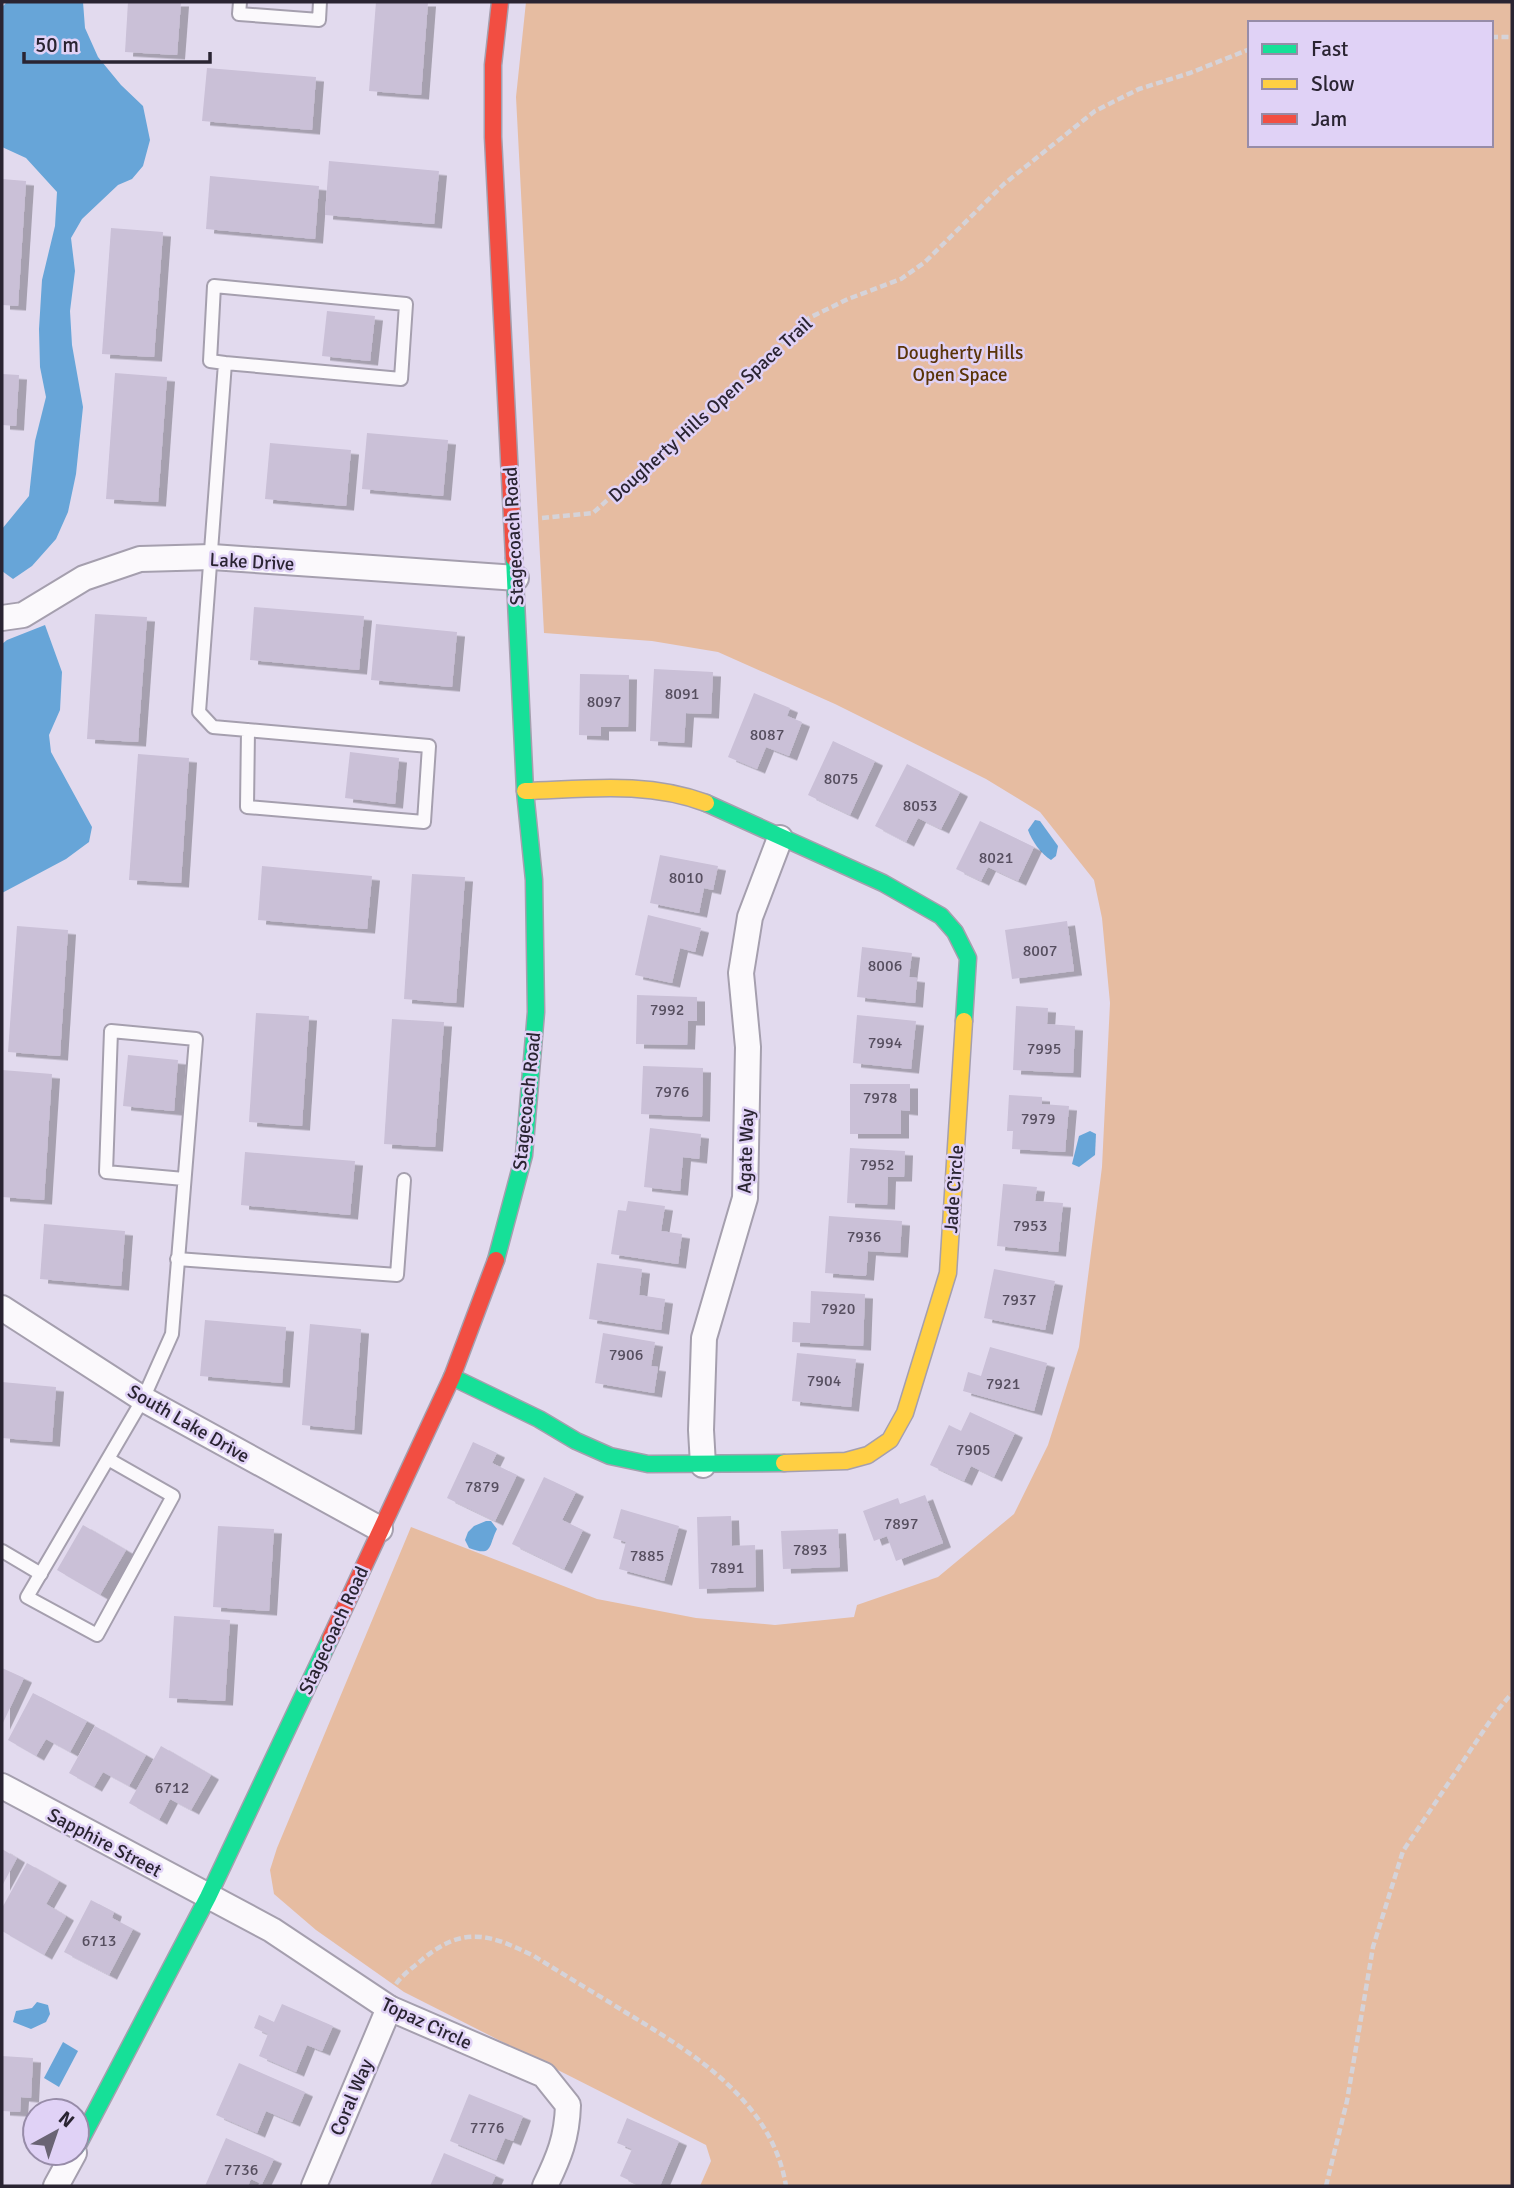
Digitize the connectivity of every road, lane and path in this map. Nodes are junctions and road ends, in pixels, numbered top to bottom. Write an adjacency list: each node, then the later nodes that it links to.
1 (240, 2): 2 (lane)
2 (320, 2)
3 (500, 2): 8 (street, Stagecoach Road)
4 (1493, 37): 5 (path)
5 (1512, 37)
6 (1248, 50): 8 (path, Dougherty Hills Open Space Trail)
7 (225, 363): 7 (lane); 9 (lane)
8 (511, 521): 10 (street, Stagecoach Road)
9 (212, 557): 10 (street, Lake Drive); 11 (street, Lake Drive); 12 (lane)
10 (516, 578): 13 (street, Stagecoach Road)
11 (2, 618)
12 (248, 730): 12 (lane)
13 (526, 791): 14 (street, Jade Circle); 19 (street, Stagecoach Road)
14 (780, 838): 22 (street, Agate Way); 22 (street, Jade Circle)
15 (184, 1179): 15 (lane); 17 (lane)
16 (404, 1180): 17 (lane)
17 (177, 1259): 20 (lane)
18 (2, 1308): 20 (street, South Lake Drive)
19 (452, 1377): 22 (street, Jade Circle); 23 (street, Stagecoach Road)
20 (144, 1399): 21 (lane); 23 (street, South Lake Drive)
21 (108, 1459): 25 (lane); 25 (lane)
22 (703, 1465)
23 (380, 1530): 28 (street, Stagecoach Road)
24 (2, 1551): 25 (lane)
25 (41, 1574)
26 (1512, 1693): 36 (path)
27 (2, 1786): 28 (street, Sapphire Street)
28 (208, 1897): 29 (street, Topaz Circle); 30 (street, Stagecoach Road)
29 (389, 2008): 33 (street, Coral Way); 34 (street, Topaz Circle); 35 (path)
30 (91, 2120)
31 (67, 2167): 32 (street)
32 (57, 2186)
33 (314, 2186)
34 (545, 2186)
35 (786, 2186)
36 (1326, 2186)

